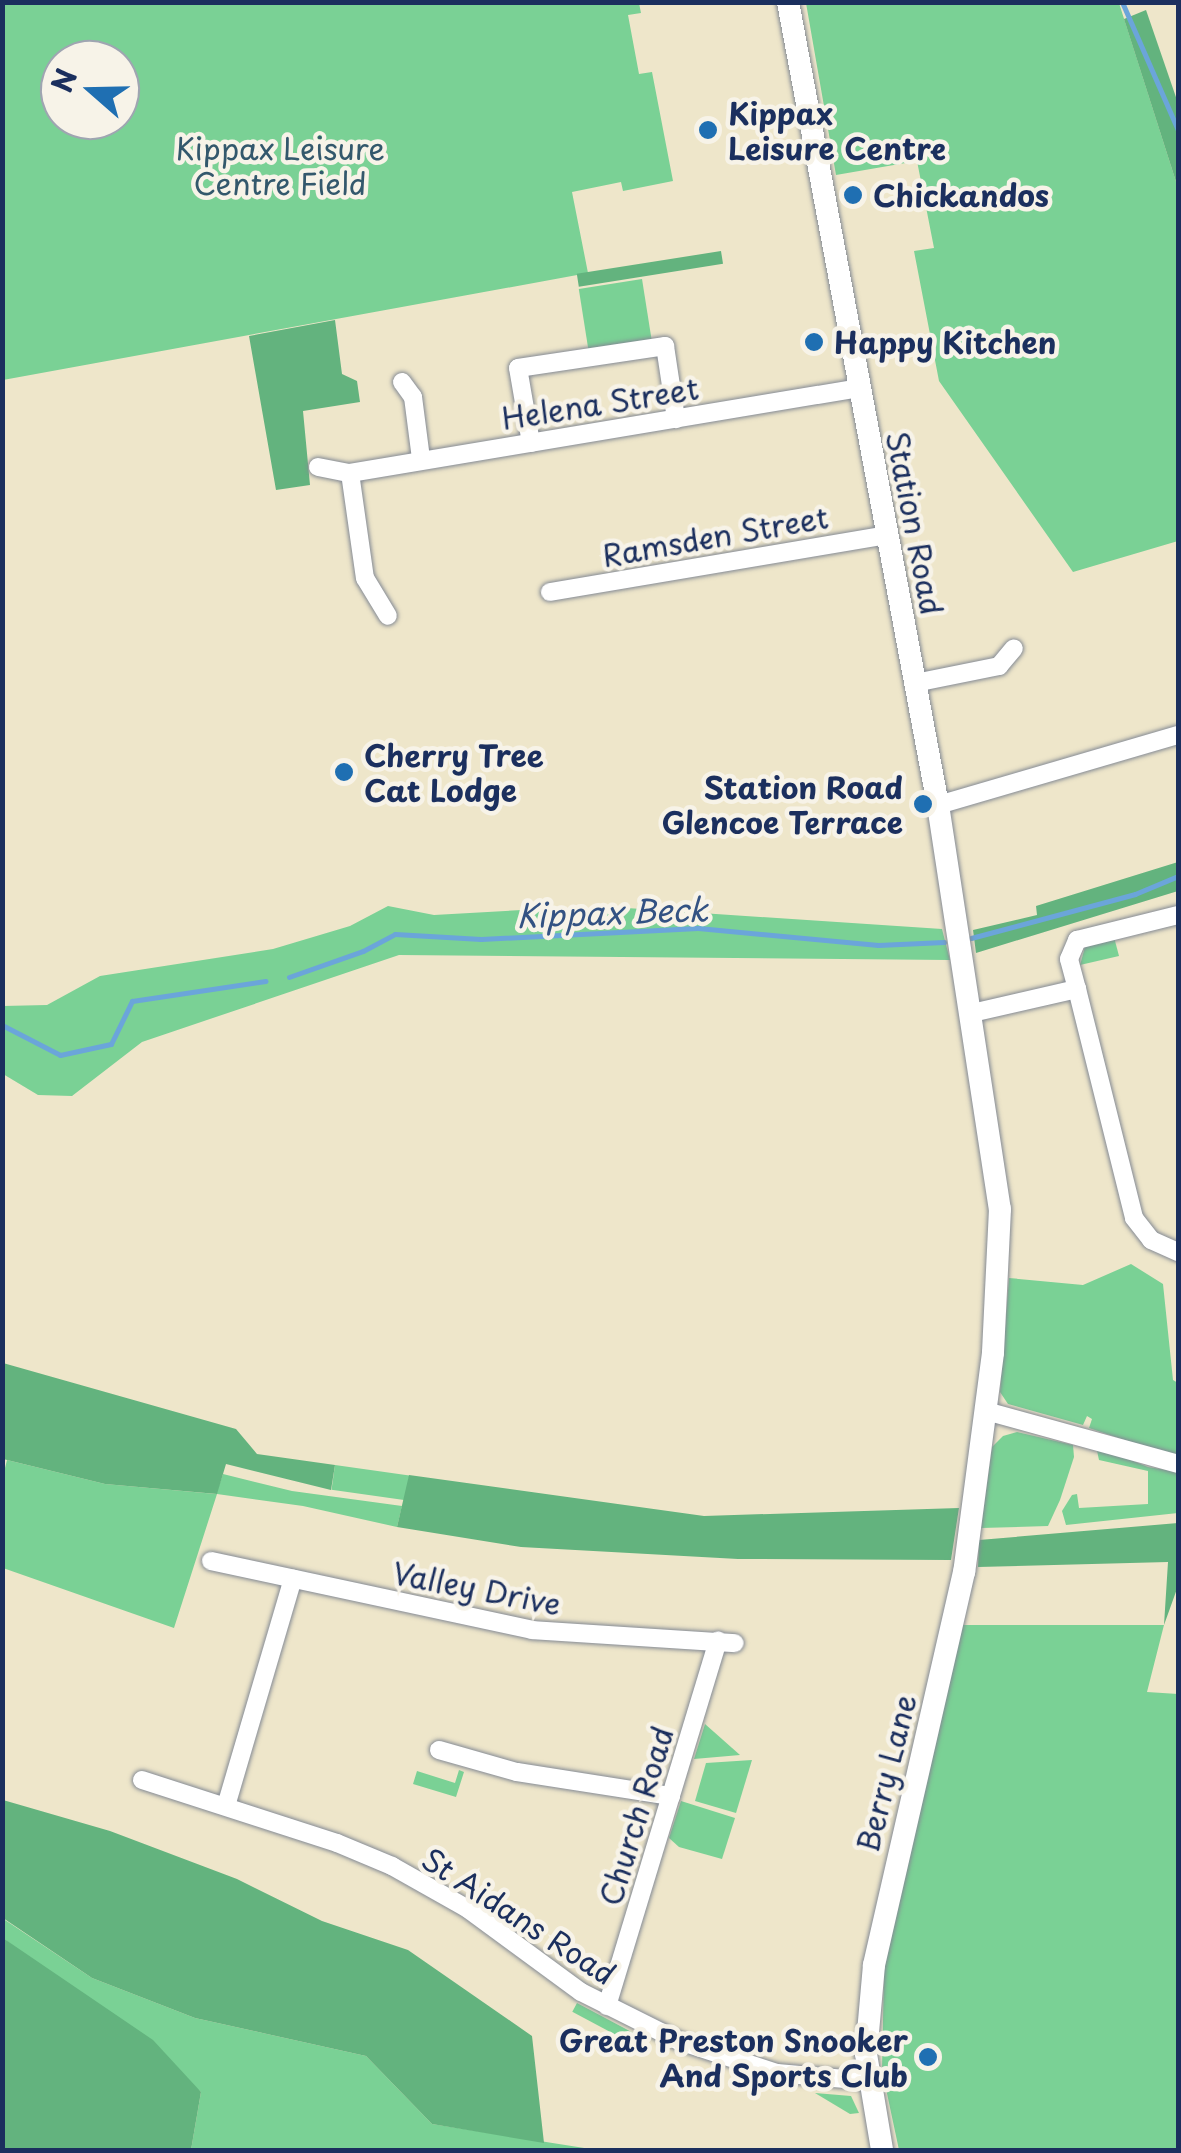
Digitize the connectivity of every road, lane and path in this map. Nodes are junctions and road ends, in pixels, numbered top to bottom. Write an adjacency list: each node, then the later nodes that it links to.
1 (788, 2): 3 (street, Station Road)
2 (402, 382): 6 (street)
3 (859, 388): 4 (street, Helena Street); 9 (street, Station Road)
4 (676, 419): 5 (street, Helena Street); 5 (street)
5 (531, 443): 6 (street, Helena Street)
6 (421, 459): 8 (street, Helena Street)
7 (318, 468): 8 (street)
8 (350, 473): 11 (street)
9 (888, 534): 10 (street, Ramsden Street); 13 (street, Station Road)
10 (550, 592)
11 (388, 616)
12 (1014, 648): 13 (street)
13 (915, 684): 15 (street, Station Road)
14 (1178, 735): 15 (street)
15 (938, 805): 18 (street, Station Road)
16 (1178, 915): 17 (street)
17 (1077, 989): 18 (street); 20 (street)
18 (972, 1013): 19 (street, Station Road)
19 (978, 1056): 21 (street, Berry Lane)
20 (1178, 1252)
21 (986, 1411): 22 (street); 31 (street, Berry Lane)
22 (1178, 1464)
23 (211, 1561): 24 (street, Valley Drive)
24 (293, 1579): 25 (street, Valley Drive); 29 (street)
25 (726, 1642): 28 (street, Church Road)
26 (439, 1750): 28 (street)
27 (142, 1780): 29 (street, St Aidans Road)
28 (671, 1796): 30 (street, Church Road)
29 (226, 1806): 30 (street, St Aidans Road)
30 (607, 2006): 31 (street, St Aidans Road)
31 (868, 2081): 32 (street, Berry Lane)
32 (882, 2150)

